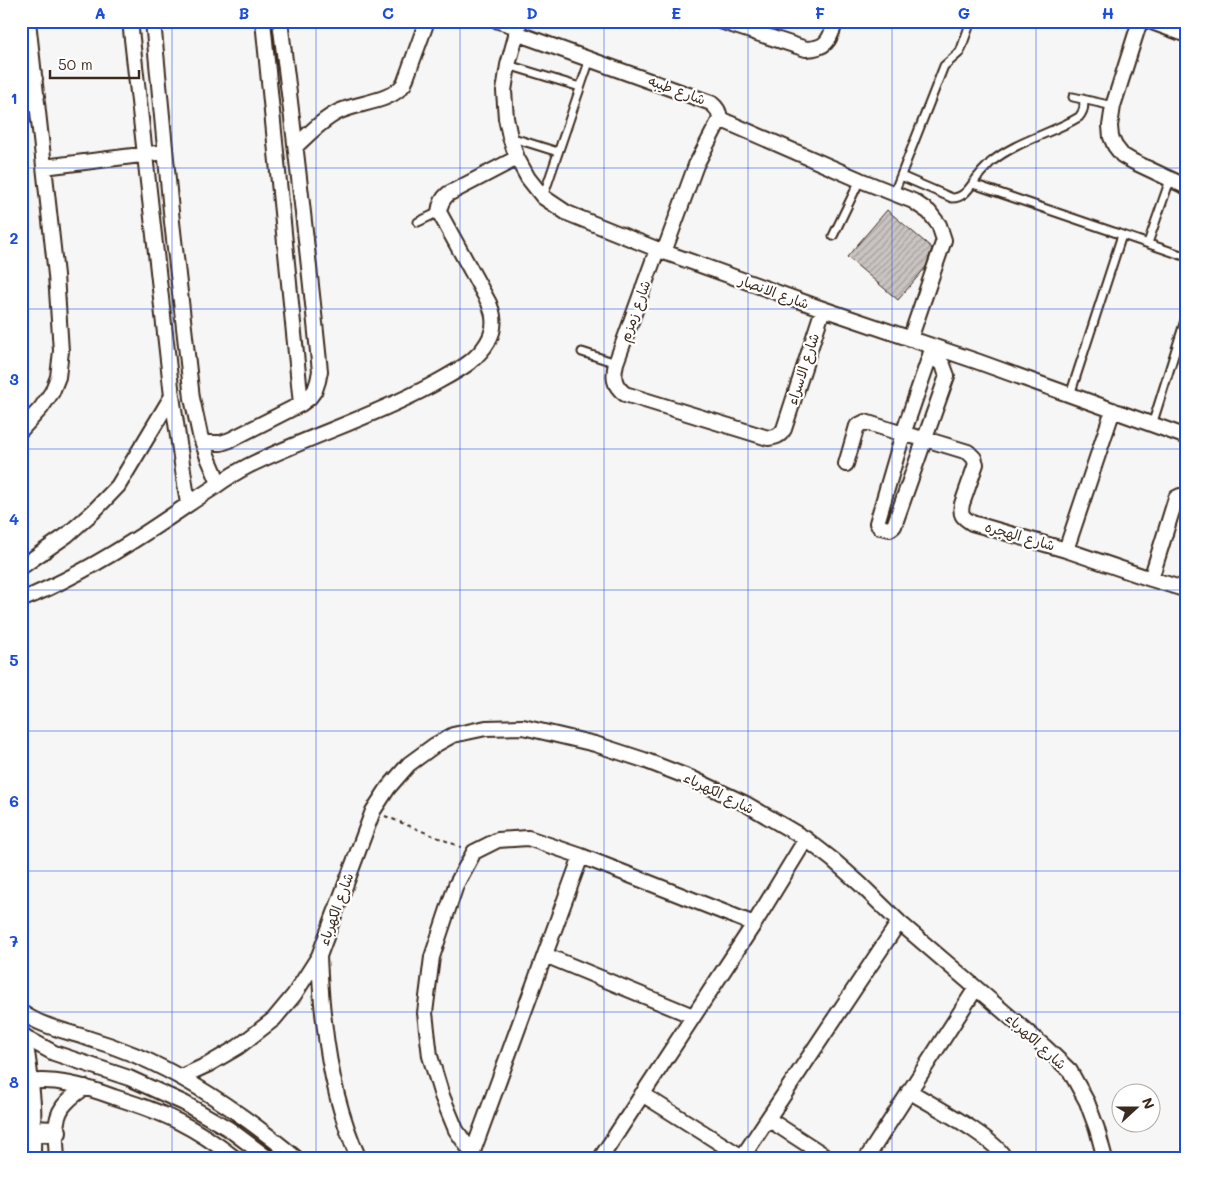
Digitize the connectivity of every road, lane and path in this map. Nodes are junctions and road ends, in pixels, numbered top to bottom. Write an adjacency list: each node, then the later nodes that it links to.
1 (28, 21): 17 (street)
2 (130, 21): 30 (street)
3 (153, 21): 28 (street)
4 (263, 21): 57 (street)
5 (280, 21): 27 (street)
6 (427, 21): 27 (street)
7 (498, 21): 13 (street, شارع طيبه)
8 (720, 21): 9 (street)
9 (836, 21)
10 (971, 21): 33 (lane)
11 (1140, 21): 23 (street)
12 (1149, 21): 14 (street)
13 (518, 27): 15 (street, شارع طيبه); 16 (street, شارع الانصار)
14 (1187, 35)
15 (590, 59): 18 (lane); 25 (street, شارع طيبه)
16 (508, 65): 18 (lane); 26 (street, شارع الانصار)
17 (35, 79): 19 (street); 20 (street)
18 (580, 87): 29 (lane)
19 (21, 90)
20 (37, 96): 24 (street); 32 (street)
21 (1073, 97): 22 (lane)
22 (1083, 99): 23 (lane); 36 (lane)
23 (1113, 106): 35 (street)
24 (21, 108)
25 (720, 119): 34 (street); 47 (street)
26 (510, 137): 29 (lane); 31 (street, شارع الانصار)
27 (296, 146): 57 (street)
28 (165, 152): 30 (street); 41 (street)
29 (558, 152): 39 (lane)
30 (145, 155): 32 (street); 43 (street)
31 (517, 158): 39 (street, شارع الانصار); 40 (street)
32 (44, 166): 60 (street)
33 (901, 176): 36 (lane); 38 (lane)
34 (860, 180): 38 (street); 45 (lane)
35 (1170, 180): 37 (street); 46 (lane)
36 (973, 184): 44 (lane)
37 (1187, 187)
38 (894, 193): 51 (street)
39 (543, 197): 47 (street, شارع الانصار)
40 (439, 212): 42 (lane); 66 (street)
41 (172, 222): 43 (street); 64 (street)
42 (418, 222)
43 (152, 224): 56 (street)
44 (1122, 235): 46 (lane); 55 (lane)
45 (833, 236)
46 (1148, 243): 48 (lane)
47 (660, 251): 49 (street, شارع الانصار); 54 (street, شارع زمزم)
48 (1187, 257)
49 (823, 309): 51 (street, شارع الانصار); 54 (street, شارع الاسراء)
50 (1187, 314): 59 (lane)
51 (910, 339): 52 (street, شارع الانصار)
52 (932, 351): 55 (street, شارع الانصار); 61 (street); 63 (street)
53 (582, 352): 54 (lane)
54 (615, 368)
55 (1070, 395): 58 (street, شارع الانصار)
56 (172, 396): 68 (street); 70 (street)
57 (301, 404): 64 (street)
58 (1113, 410): 59 (street, شارع الانصار); 69 (street)
59 (1152, 425): 62 (street, شارع الانصار)
60 (21, 430)
61 (903, 434): 63 (street); 63 (street); 65 (street)
62 (1187, 437)
63 (926, 439): 69 (street, شارع الهجره)
64 (203, 443): 66 (street)
65 (846, 464)
66 (219, 483): 68 (street)
67 (1187, 496): 71 (street)
68 (188, 504): 73 (street)
69 (1066, 550): 71 (street, شارع الهجره)
70 (22, 566)
71 (1151, 579): 72 (street, شارع الهجره)
72 (1187, 590)
73 (21, 600)
74 (373, 812): 75 (street, شارع الكهرباء); 76 (path); 81 (street, شارع الكهرباء)
75 (806, 839): 78 (street, شارع الكهرباء); 79 (street)
76 (474, 852): 77 (street); 94 (street)
77 (581, 856): 79 (street); 80 (street)
78 (899, 922): 82 (street, شارع الكهرباء); 91 (street)
79 (754, 924): 84 (street)
80 (545, 955): 84 (street); 94 (street)
81 (319, 956): 86 (street, شارع الكهرباء); 101 (street, شارع الكهرباء)
82 (976, 988): 89 (street); 106 (street, شارع الكهرباء)
83 (21, 1012): 86 (street)
84 (693, 1016): 90 (street)
85 (21, 1036): 87 (main road); 99 (street)
86 (180, 1077): 100 (street)
87 (25, 1083): 88 (street); 92 (main road)
88 (86, 1087): 93 (street); 98 (street)
89 (909, 1091): 104 (street); 105 (street)
90 (642, 1094): 95 (street); 102 (street)
91 (768, 1119): 95 (street); 103 (street)
92 (30, 1131): 93 (main road); 96 (main road)
93 (56, 1132): 97 (street)
94 (474, 1156)
95 (742, 1158)
96 (30, 1159)
97 (57, 1159)
98 (236, 1159)
99 (269, 1159)
100 (297, 1159)
101 (359, 1159)
102 (600, 1159)
103 (830, 1159)
104 (866, 1159)
105 (1005, 1159)
106 (1105, 1159)

